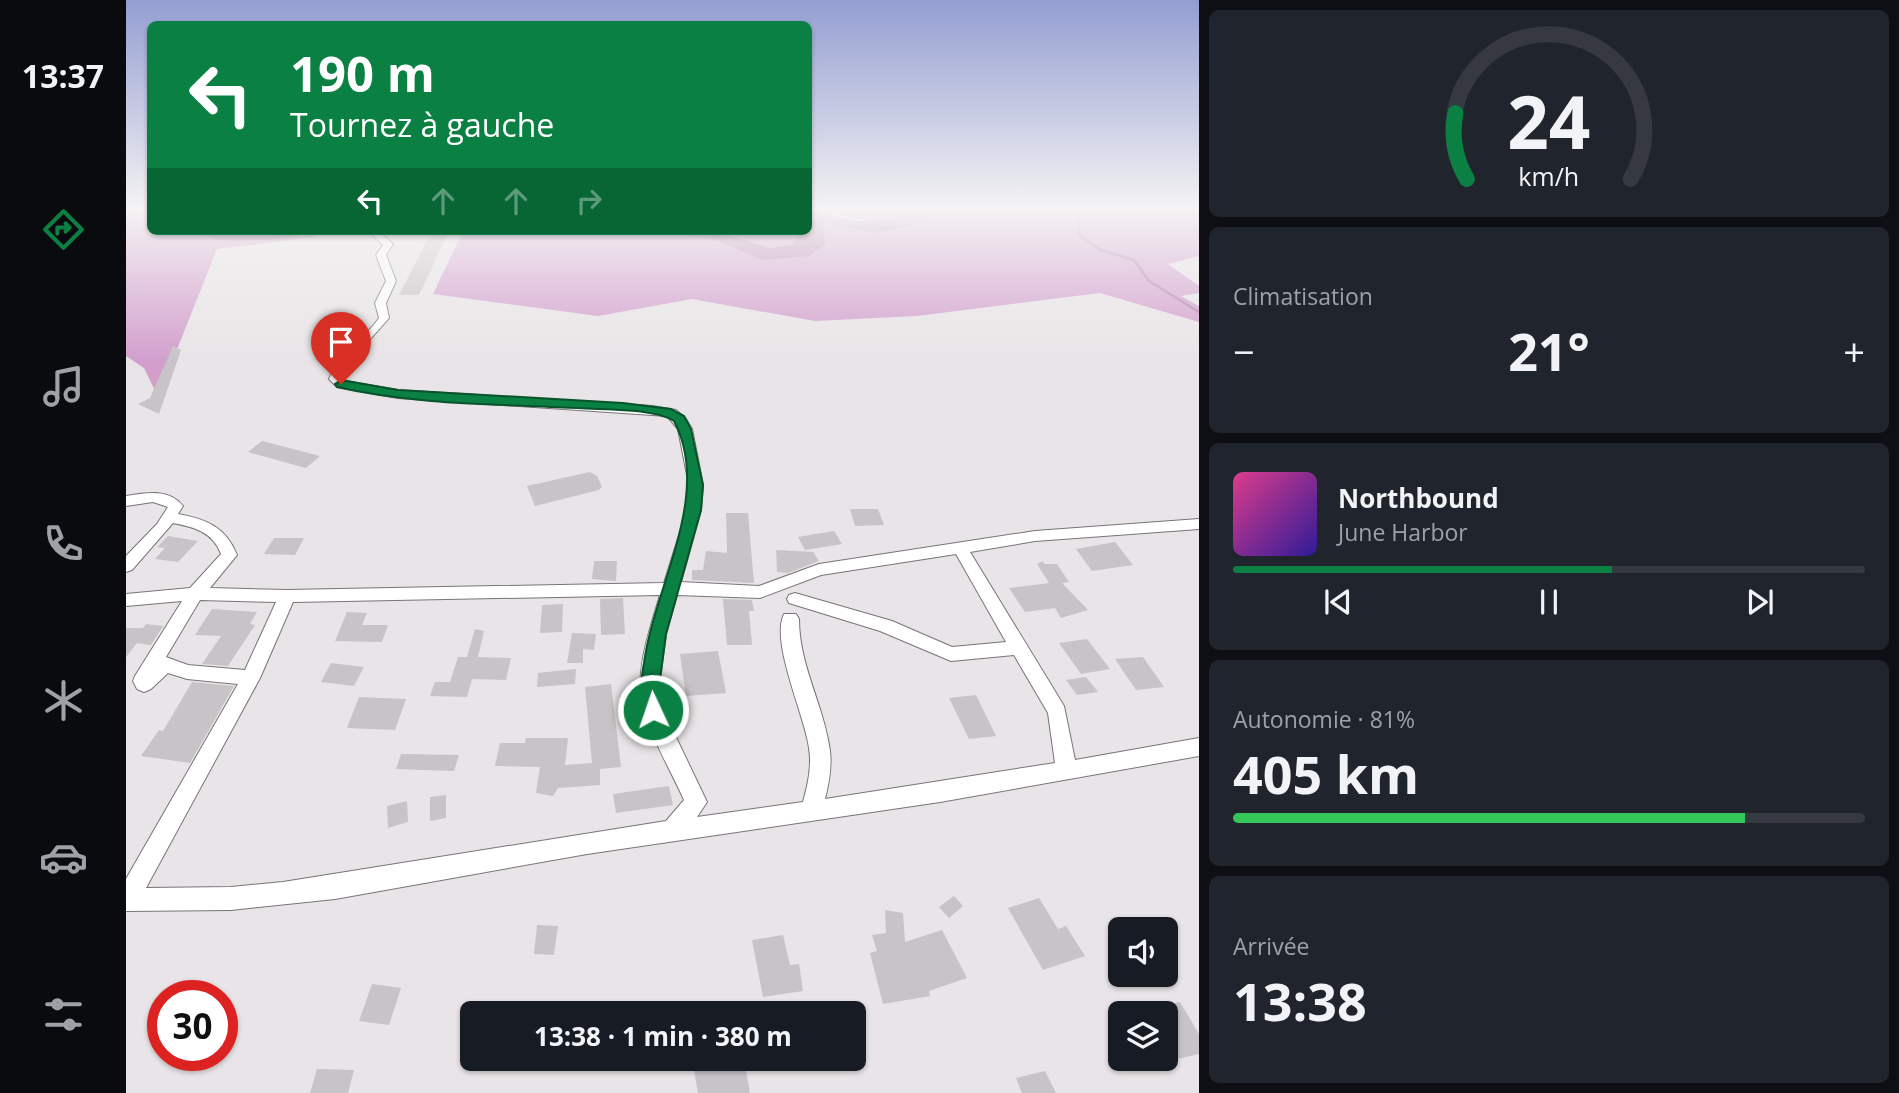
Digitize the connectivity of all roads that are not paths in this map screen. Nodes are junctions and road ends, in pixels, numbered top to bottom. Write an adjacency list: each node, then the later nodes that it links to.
1 (383, 259): 7 (street)
2 (126, 500): 3 (street)
3 (170, 519): 6 (street); 8 (street)
4 (1199, 524): 5 (street)
5 (960, 548): 7 (street); 13 (street)
6 (126, 566)
7 (671, 589): 9 (street); 18 (street)
8 (195, 594): 9 (street); 11 (street); 14 (street)
9 (287, 596): 14 (street)
10 (794, 599): 13 (street)
11 (126, 600)
12 (790, 619): 17 (street)
13 (1019, 648): 16 (street)
14 (251, 678): 19 (street)
15 (1199, 747): 16 (street)
16 (1066, 770): 17 (street)
17 (812, 811): 18 (street)
18 (671, 832): 19 (street)
19 (126, 900)

